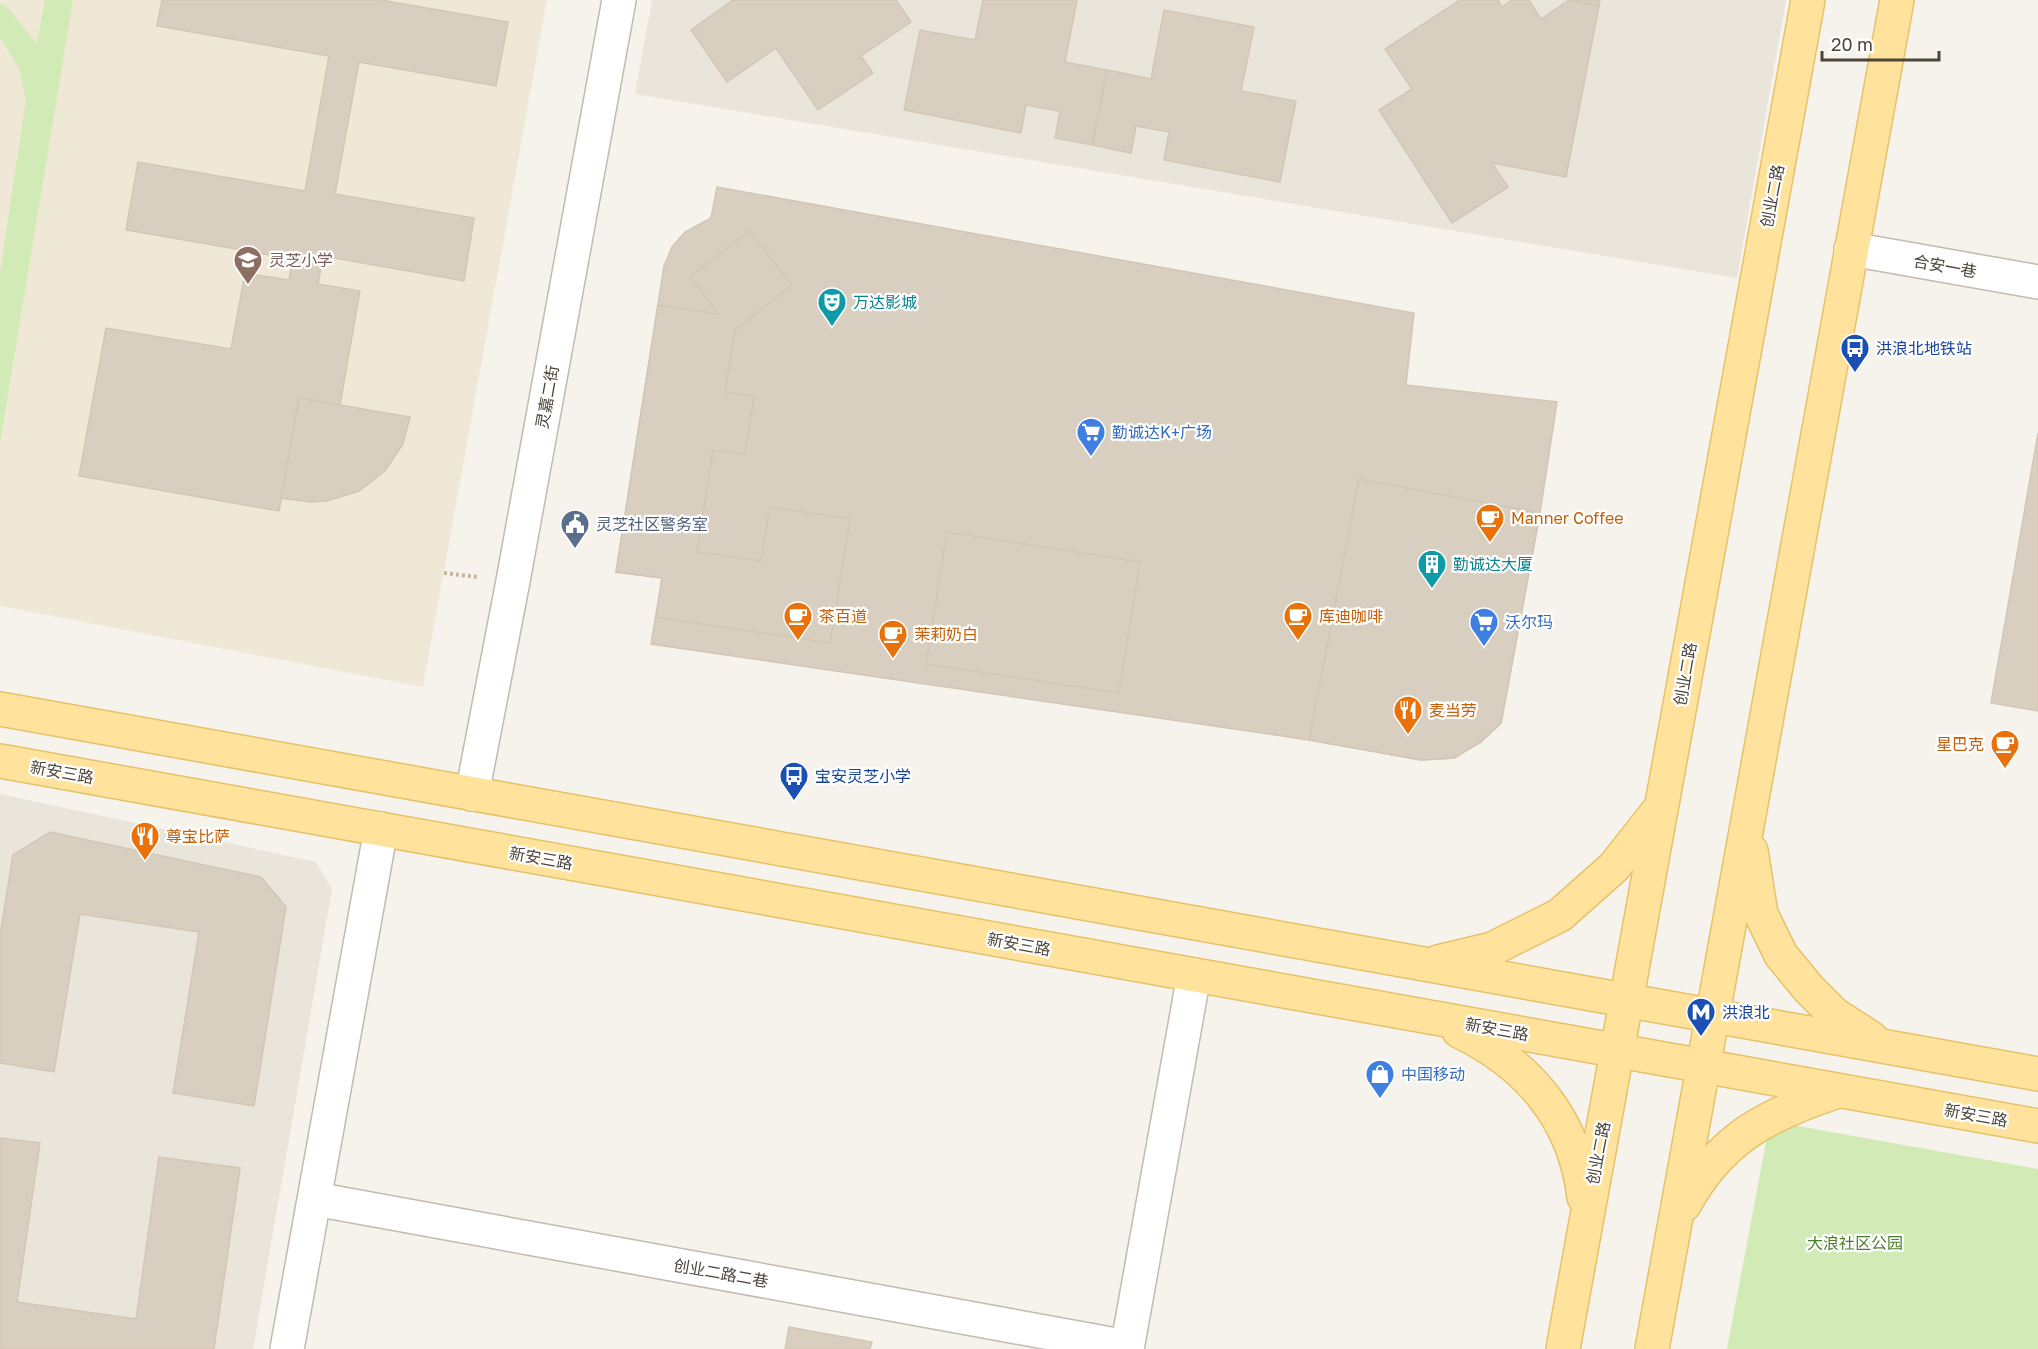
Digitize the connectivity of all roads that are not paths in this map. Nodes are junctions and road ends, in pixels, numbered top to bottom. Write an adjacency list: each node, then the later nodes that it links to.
1 (619, 0): 8 (street, 灵嘉二街)
2 (1808, 0): 9 (main road, 创业二路)
3 (1897, 0): 4 (main road)
4 (1851, 249): 5 (street, 合安一巷); 10 (main road)
5 (2038, 282)
6 (0, 709): 8 (main road)
7 (0, 760): 11 (main road, 新安三路)
8 (472, 794): 12 (main road)
9 (1661, 808): 12 (main road); 14 (main road, 创业二路)
10 (1748, 819): 15 (main road); 17 (main road)
11 (381, 829): 13 (main road, 新安三路); 23 (street)
12 (1427, 965): 14 (main road)
13 (1194, 975): 16 (main road, 新安三路); 26 (street)
14 (1626, 1000): 15 (main road); 18 (main road, 创业二路)
15 (1712, 1016): 17 (main road); 19 (main road)
16 (1429, 1017): 18 (main road, 新安三路); 24 (main road)
17 (1886, 1047): 20 (main road)
18 (1617, 1051): 19 (main road, 新安三路); 24 (main road, 创业二路)
19 (1703, 1066): 21 (main road, 新安三路); 25 (main road)
20 (2038, 1074)
21 (1838, 1090): 22 (main road, 新安三路); 25 (main road)
22 (2038, 1126)
23 (315, 1199): 26 (street, 创业二路二巷); 27 (street)
24 (1587, 1216): 28 (main road, 创业二路)
25 (1676, 1219): 29 (main road)
26 (1127, 1348)
27 (286, 1349)
28 (1563, 1349)
29 (1652, 1349)

